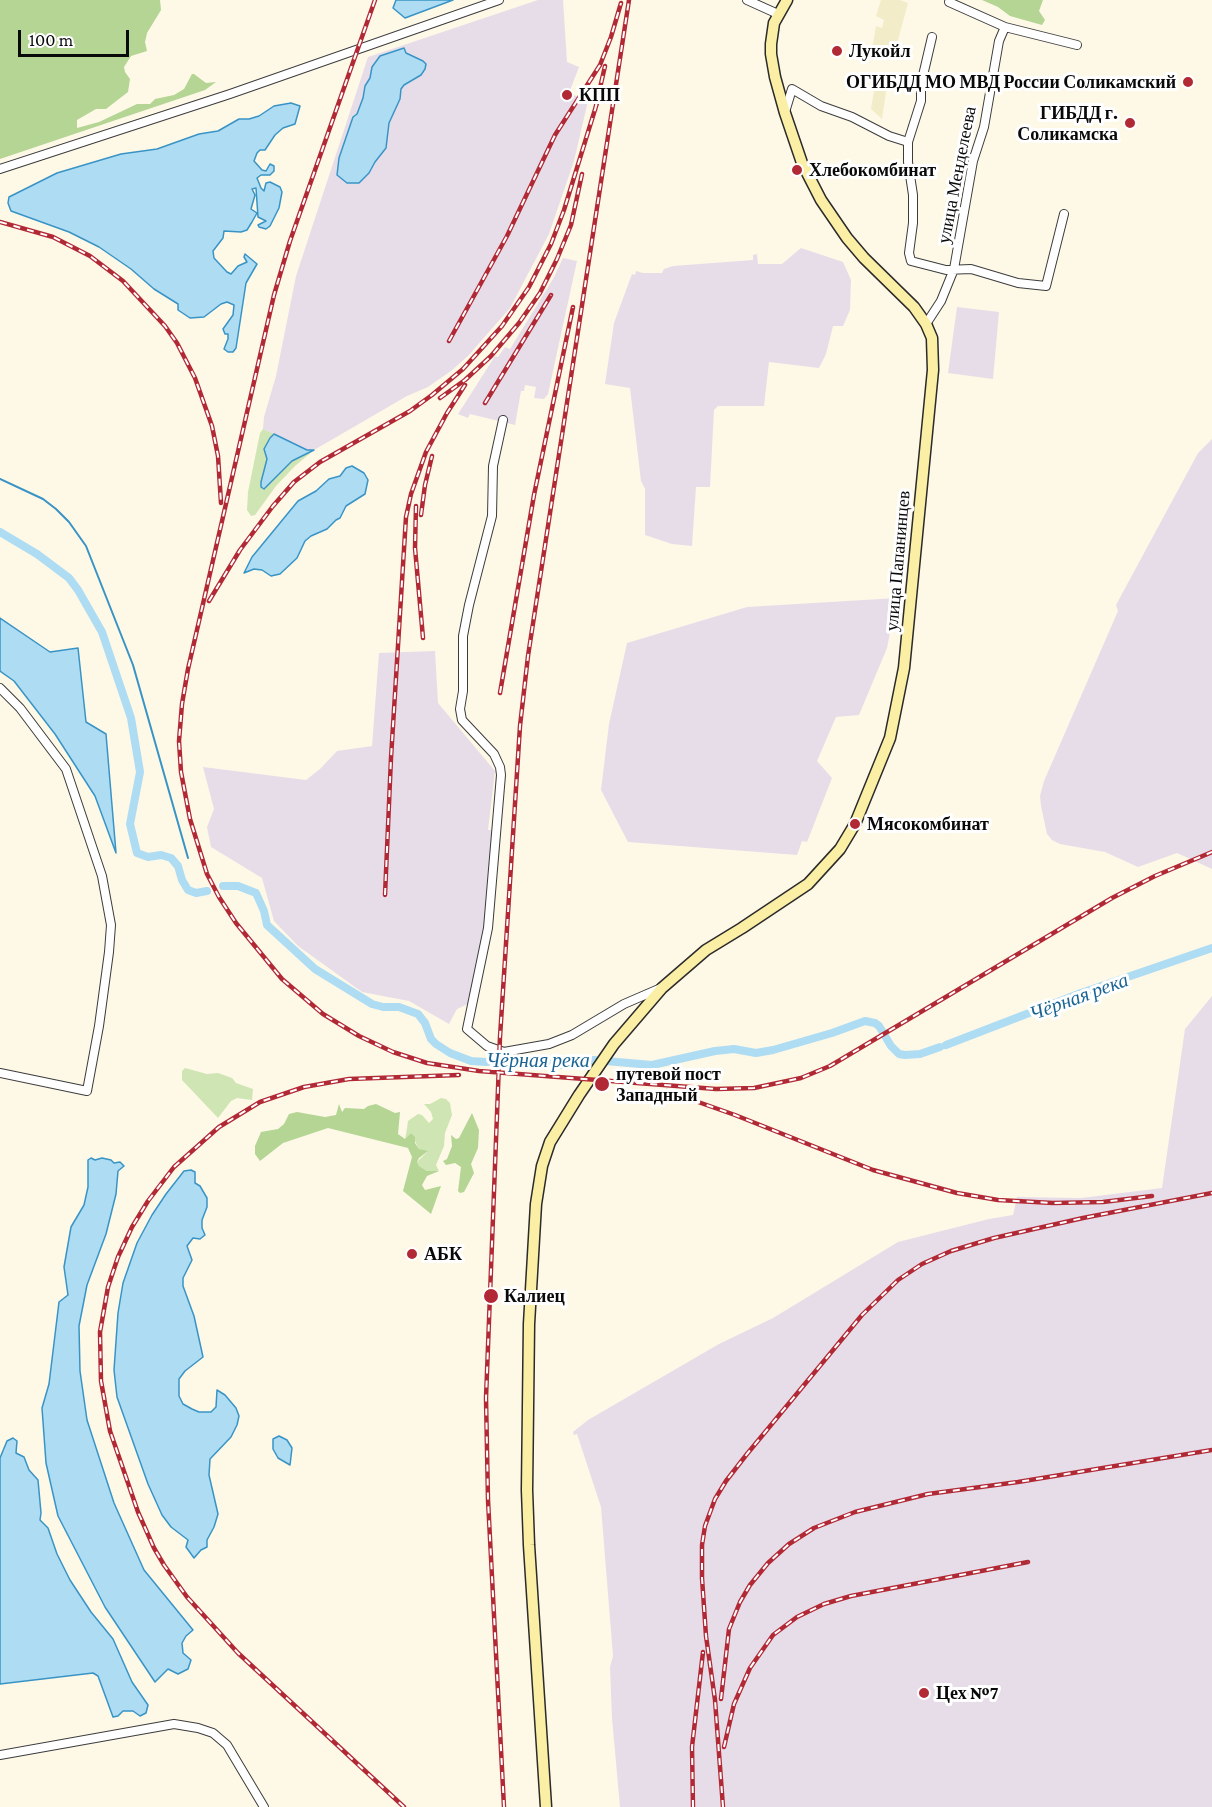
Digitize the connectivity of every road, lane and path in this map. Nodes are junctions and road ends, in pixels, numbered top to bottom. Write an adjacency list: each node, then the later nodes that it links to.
1 (499, 0): 11 (street)
2 (747, 0): 5 (street)
3 (787, 0): 5 (main road)
4 (950, 2): 6 (street)
5 (778, 14): 9 (main road, улица Папанинцев)
6 (1005, 27): 8 (street); 13 (street, улица Менделеева)
7 (932, 37): 10 (street)
8 (1077, 45)
9 (784, 113): 10 (street); 14 (main road, улица Папанинцев)
10 (908, 142): 13 (street)
11 (0, 169)
12 (1064, 214): 13 (street)
13 (954, 269): 14 (street, улица Менделеева)
14 (926, 324): 17 (main road, улица Папанинцев)
15 (503, 420): 17 (street)
16 (0, 688): 18 (street)
17 (662, 988): 21 (main road, улица Папанинцев)
18 (0, 1072)
19 (0, 1755): 20 (street)
20 (264, 1807)
21 (546, 1807)

